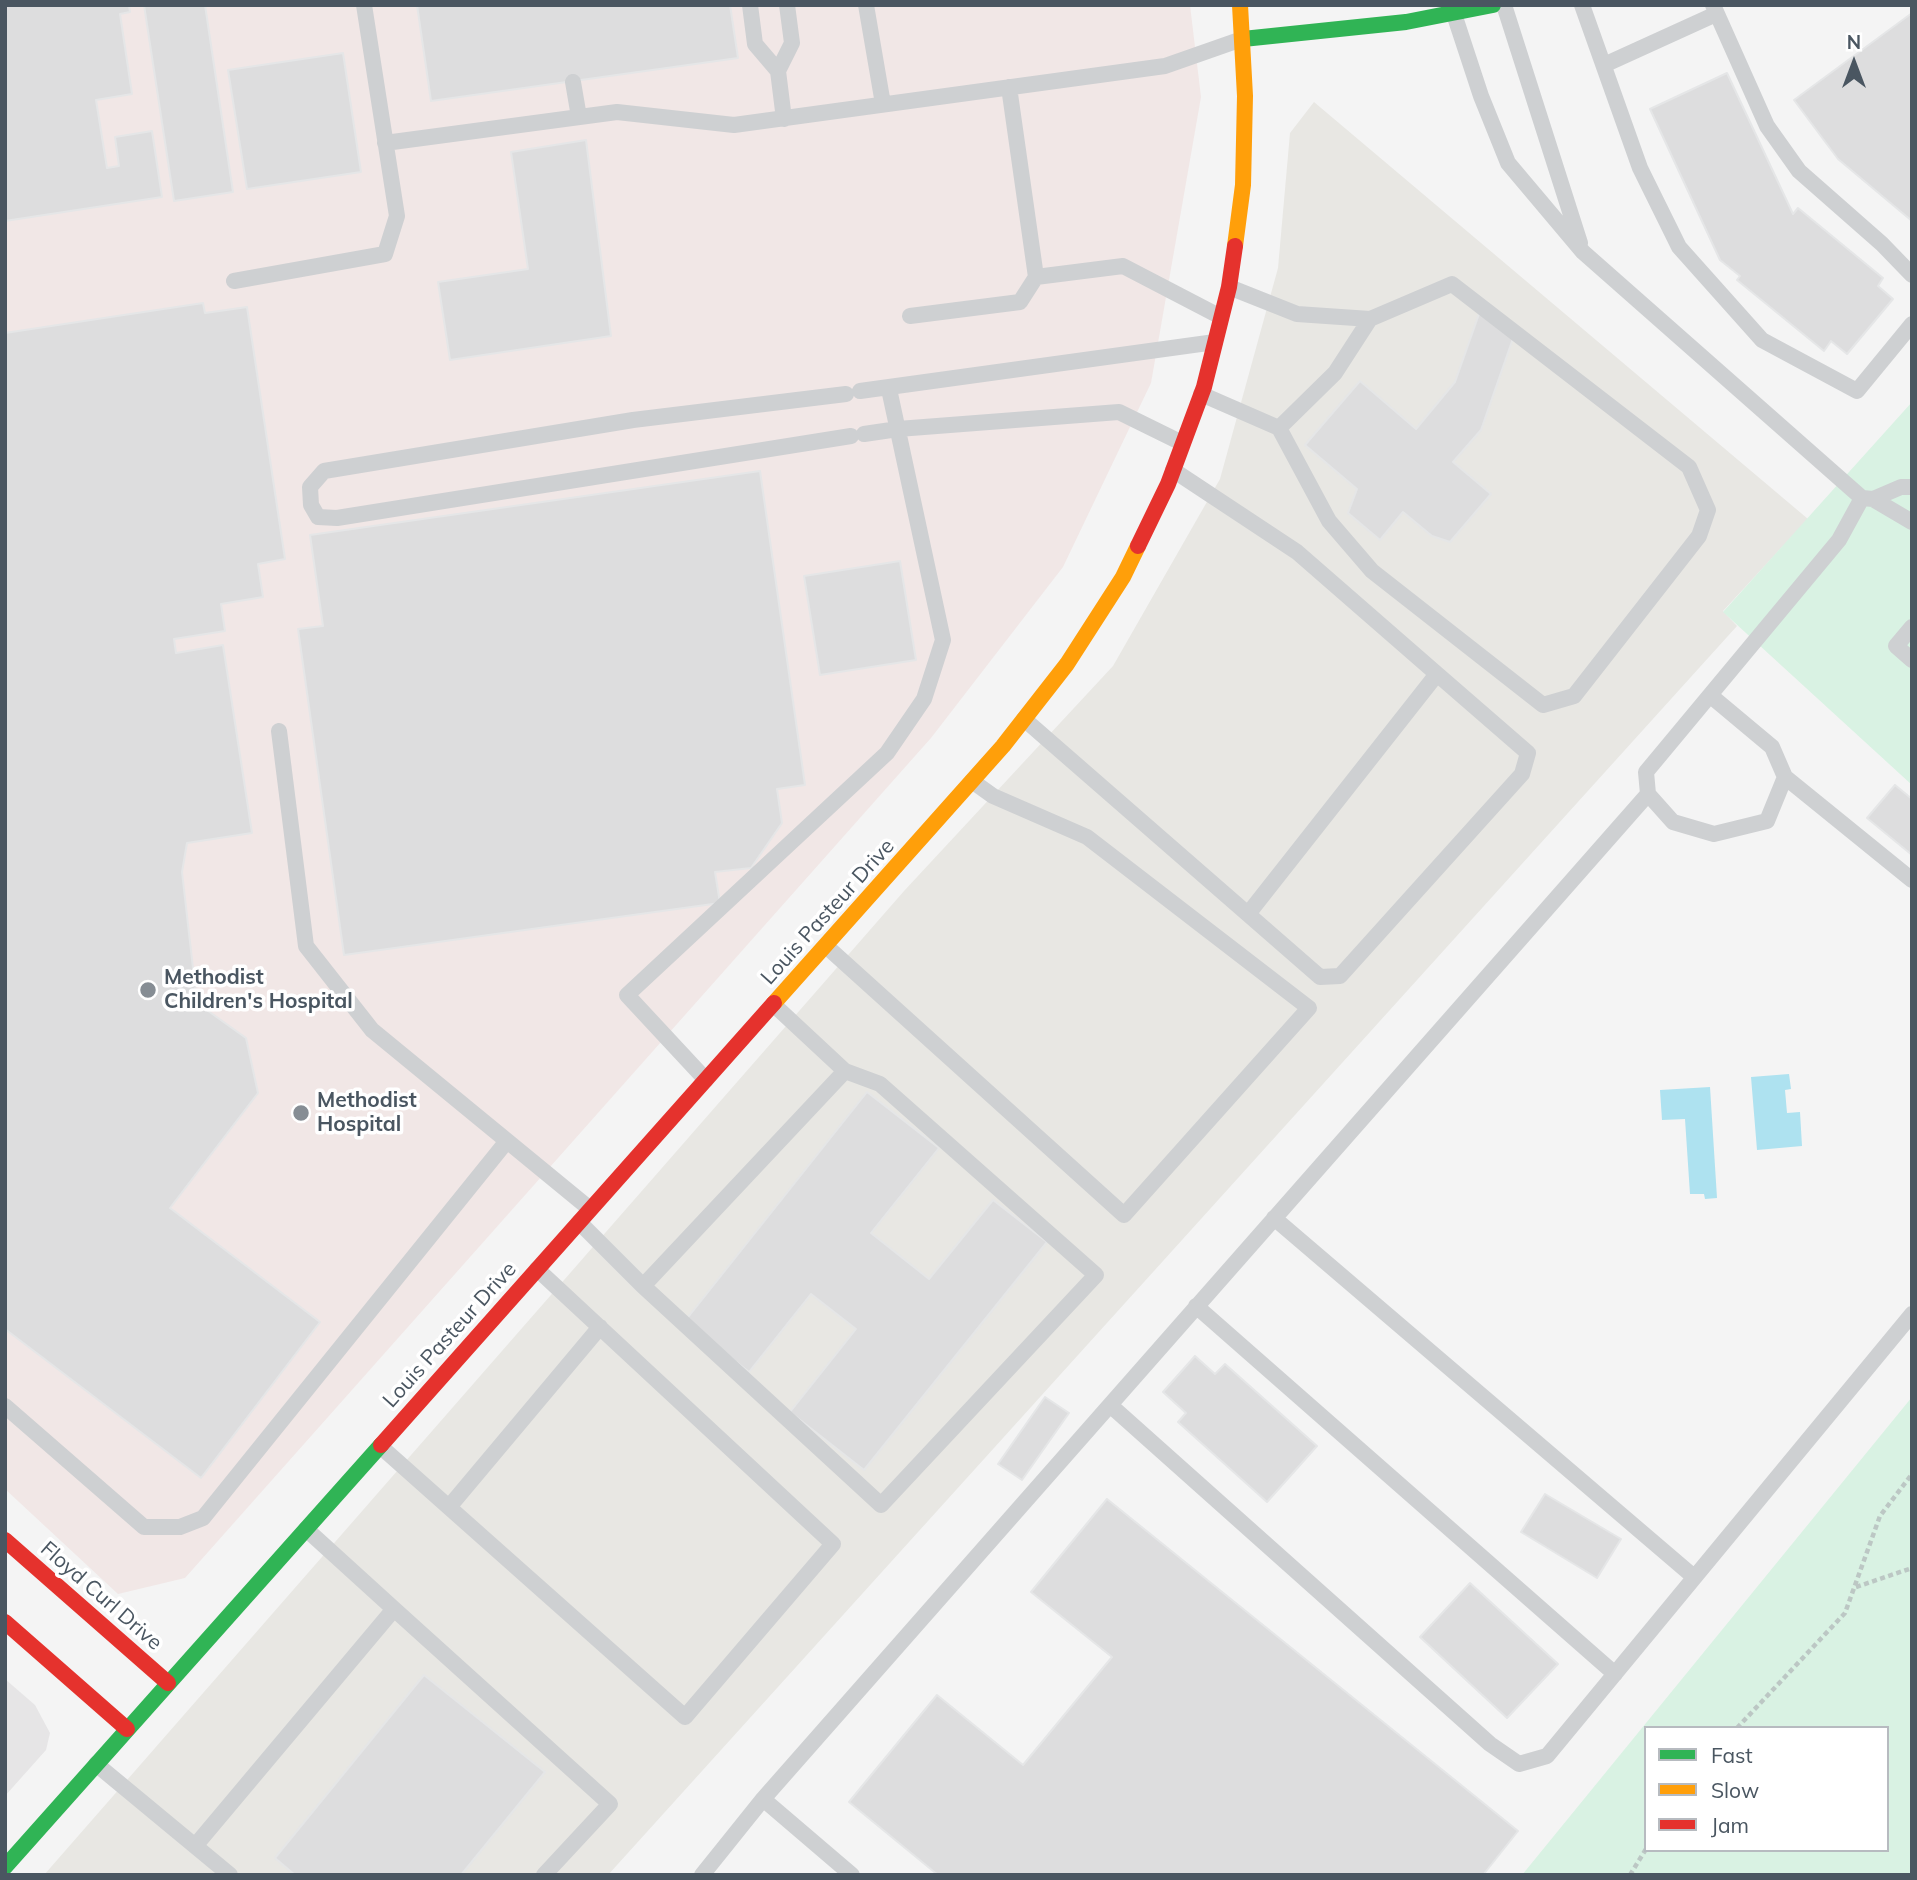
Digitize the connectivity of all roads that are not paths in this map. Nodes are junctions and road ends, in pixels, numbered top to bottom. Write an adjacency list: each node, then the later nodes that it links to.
1 (364, 5): 19 (lane)
2 (750, 5): 13 (lane)
3 (787, 5): 13 (lane)
4 (1240, 5): 11 (street, Louis Pasteur Drive)
5 (1493, 5): 10 (street)
6 (1504, 5): 20 (lane)
7 (1582, 5): 12 (lane)
8 (1715, 9): 12 (lane); 21 (lane)
9 (867, 12): 16 (lane)
10 (1454, 14): 11 (street); 20 (lane)
11 (1243, 39): 15 (lane); 24 (street, Louis Pasteur Drive)
12 (1604, 65): 28 (lane)
13 (778, 71): 18 (lane)
14 (573, 82): 17 (lane)
15 (1009, 87): 16 (lane); 22 (lane)
16 (883, 104): 18 (lane)
17 (579, 117): 18 (lane); 19 (lane)
18 (784, 119)
19 (385, 143): 23 (lane)
20 (1583, 252): 37 (lane)
21 (1912, 275)
22 (1036, 277): 25 (lane); 26 (lane)
23 (234, 281)
24 (1229, 287): 26 (street, Louis Pasteur Drive); 27 (lane)
25 (910, 316)
26 (1221, 317): 29 (street, Louis Pasteur Drive)
27 (1370, 319): 32 (lane); 32 (lane)
28 (1912, 324)
29 (1215, 342): 30 (lane); 31 (street, Louis Pasteur Drive)
30 (889, 389): 33 (lane); 33 (lane)
31 (1201, 394): 32 (lane); 34 (street, Louis Pasteur Drive)
32 (1279, 428)
33 (898, 429): 34 (lane); 53 (lane)
34 (1183, 443): 35 (street, Louis Pasteur Drive)
35 (1173, 470): 41 (lane); 43 (street, Louis Pasteur Drive)
36 (1912, 487): 37 (lane)
37 (1868, 498): 38 (lane); 42 (lane)
38 (1912, 522)
39 (1912, 627): 40 (lane)
40 (1912, 660)
41 (1437, 674): 49 (lane); 49 (lane)
42 (1711, 696): 45 (lane); 47 (lane)
43 (1024, 719): 46 (street, Louis Pasteur Drive); 49 (lane)
44 (279, 731): 54 (lane)
45 (1785, 777): 47 (lane); 48 (lane)
46 (972, 781): 50 (street, Louis Pasteur Drive); 50 (lane)
47 (1648, 794): 56 (lane)
48 (1912, 880)
49 (1248, 914)
50 (826, 946): 51 (street, Louis Pasteur Drive)
51 (774, 1004): 52 (lane); 53 (street, Louis Pasteur Drive)
52 (845, 1071): 59 (lane); 59 (lane)
53 (706, 1080): 55 (street, Louis Pasteur Drive)
54 (507, 1141): 55 (lane); 64 (lane)
55 (590, 1209): 57 (street, Louis Pasteur Drive)
56 (1274, 1218): 60 (lane); 69 (lane)
57 (579, 1222): 58 (street, Louis Pasteur Drive); 59 (lane)
58 (537, 1269): 62 (lane); 65 (street, Louis Pasteur Drive)
59 (643, 1286)
60 (1196, 1307): 63 (lane); 72 (lane)
61 (1912, 1314): 69 (lane)
62 (600, 1327): 66 (lane); 66 (lane)
63 (1110, 1405): 72 (lane); 76 (lane)
64 (5, 1406)
65 (380, 1446): 66 (lane); 67 (street, Louis Pasteur Drive)
66 (449, 1507)
67 (306, 1529): 70 (lane); 73 (street, Louis Pasteur Drive)
68 (5, 1540): 73 (street, Floyd Curl Drive)
69 (1694, 1577): 72 (lane)
70 (394, 1609): 77 (lane); 80 (lane)
71 (5, 1622): 74 (street)
72 (1615, 1674)
73 (168, 1683): 74 (street, Louis Pasteur Drive)
74 (127, 1729): 75 (street, Louis Pasteur Drive)
75 (96, 1764): 77 (lane); 78 (street, Louis Pasteur Drive)
76 (763, 1799): 81 (lane); 82 (lane)
77 (195, 1846): 79 (lane)
78 (5, 1867)
79 (230, 1875)
80 (544, 1875)
81 (702, 1875)
82 (852, 1875)

